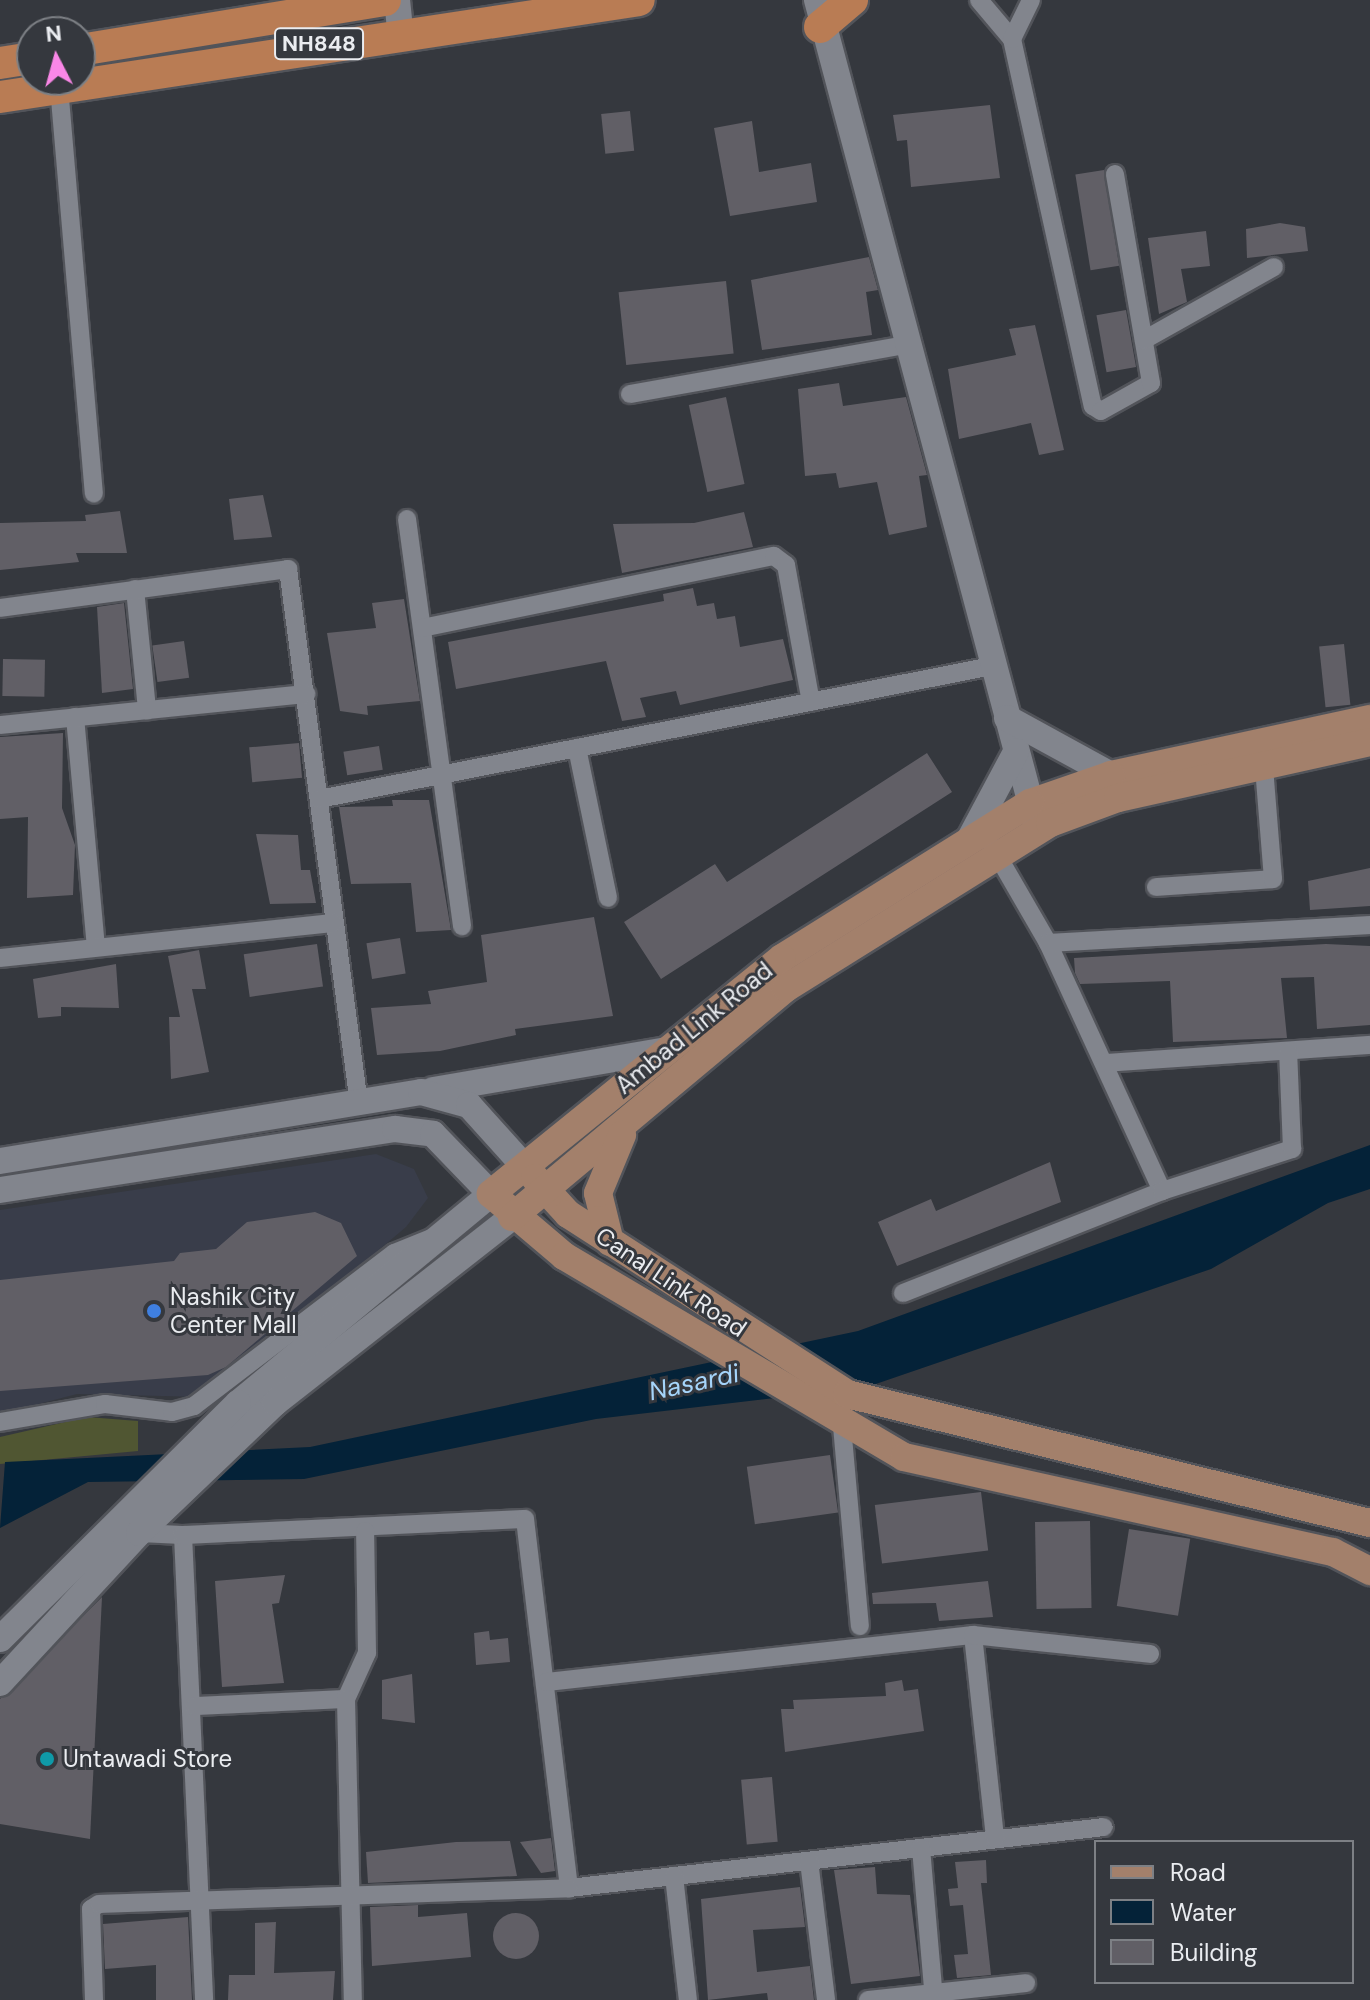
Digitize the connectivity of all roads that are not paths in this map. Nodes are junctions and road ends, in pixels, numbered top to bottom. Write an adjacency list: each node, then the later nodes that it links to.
1 (385, 0): 9 (highway)
2 (639, 0): 7 (highway, NH848)
3 (852, 0): 6 (highway)
4 (979, 0): 8 (street)
5 (1031, 0): 8 (street)
6 (818, 14): 15 (main road)
7 (399, 15): 10 (highway, NH848)
8 (1012, 39): 14 (street)
9 (96, 47)
10 (96, 79)
11 (60, 96): 17 (street)
12 (1115, 174): 14 (street)
13 (1274, 267): 14 (street)
14 (1144, 340)
15 (905, 345): 16 (street); 22 (main road)
16 (630, 394)
17 (94, 493)
18 (407, 519): 21 (street)
19 (135, 589): 20 (street); 23 (street); 25 (street)
20 (0, 608)
21 (422, 628): 24 (street); 34 (street)
22 (992, 666): 24 (street); 27 (main road)
23 (306, 694): 25 (street); 36 (street)
24 (811, 702): 31 (street)
25 (147, 710): 26 (street)
26 (75, 717): 29 (street); 46 (street)
27 (1007, 718): 32 (main road); 35 (main road)
28 (1370, 719): 35 (main road, Ambad Link Road)
29 (0, 725)
30 (1370, 742): 33 (main road, Ambad Link Road)
31 (577, 748): 34 (street); 41 (street)
32 (1016, 752): 37 (main road); 39 (main road)
33 (1264, 767): 38 (main road, Ambad Link Road); 40 (street)
34 (441, 775): 36 (street); 44 (street)
35 (1111, 775): 37 (main road, Ambad Link Road)
36 (319, 799): 42 (street)
37 (1030, 803): 38 (main road); 39 (main road, Ambad Link Road)
38 (1038, 830): 39 (main road, Ambad Link Road)
39 (983, 841): 45 (street); 49 (main road, Ambad Link Road); 54 (main road, Ambad Link Road)
40 (1156, 887)
41 (608, 898)
42 (333, 923): 46 (street); 53 (street)
43 (1370, 925): 45 (street)
44 (462, 926)
45 (1048, 943): 51 (street)
46 (96, 946): 47 (street)
47 (0, 958)
48 (1370, 1045): 50 (street)
49 (666, 1050): 52 (main road); 56 (main road, Ambad Link Road)
50 (1288, 1051): 51 (street); 59 (street)
51 (1105, 1063): 59 (street)
52 (421, 1092): 53 (main road, Canal Link Road); 56 (main road, Canal Link Road)
53 (359, 1104): 55 (main road, Canal Link Road)
54 (631, 1121): 58 (main road, Ambad Link Road); 62 (main road)
55 (0, 1161)
56 (524, 1166): 58 (main road, Canal Link Road); 60 (main road, Ambad Link Road)
57 (0, 1190): 60 (main road, Canal Link Road)
58 (546, 1190): 61 (main road, Ambad Link Road); 62 (main road, Canal Link Road)
59 (1162, 1191): 64 (street)
60 (491, 1194): 61 (main road, Canal Link Road); 63 (main road, Ambad Link Road)
61 (512, 1217): 66 (main road, Canal Link Road); 69 (main road, Ambad Link Road)
62 (610, 1242): 67 (main road, Canal Link Road)
63 (379, 1276): 65 (street); 74 (main road, Ambad Link Road)
64 (903, 1293)
65 (0, 1422)
66 (842, 1426): 71 (main road, Canal Link Road); 72 (street)
67 (1370, 1523)
68 (365, 1531): 70 (street); 76 (street); 78 (street)
69 (139, 1533): 70 (street); 77 (main road, Ambad Link Road)
70 (183, 1535): 79 (street)
71 (1370, 1571)
72 (860, 1626)
73 (973, 1635): 75 (street); 76 (street); 81 (street)
74 (0, 1639)
75 (1150, 1654)
76 (547, 1682): 85 (street)
77 (0, 1683)
78 (346, 1699): 79 (street); 86 (street)
79 (195, 1706): 87 (street)
80 (1104, 1827): 81 (street)
81 (995, 1839): 82 (street)
82 (921, 1848): 83 (street); 89 (street)
83 (809, 1861): 84 (street); 94 (street)
84 (674, 1876): 85 (street); 93 (street)
85 (569, 1888): 86 (street)
86 (352, 1900): 87 (street); 92 (street)
87 (203, 1905): 90 (street); 91 (street)
88 (1026, 1983): 89 (street)
89 (934, 1996): 95 (street)
90 (94, 2000)
91 (204, 2000)
92 (353, 2000)
93 (688, 2000)
94 (826, 2000)
95 (868, 2000)

